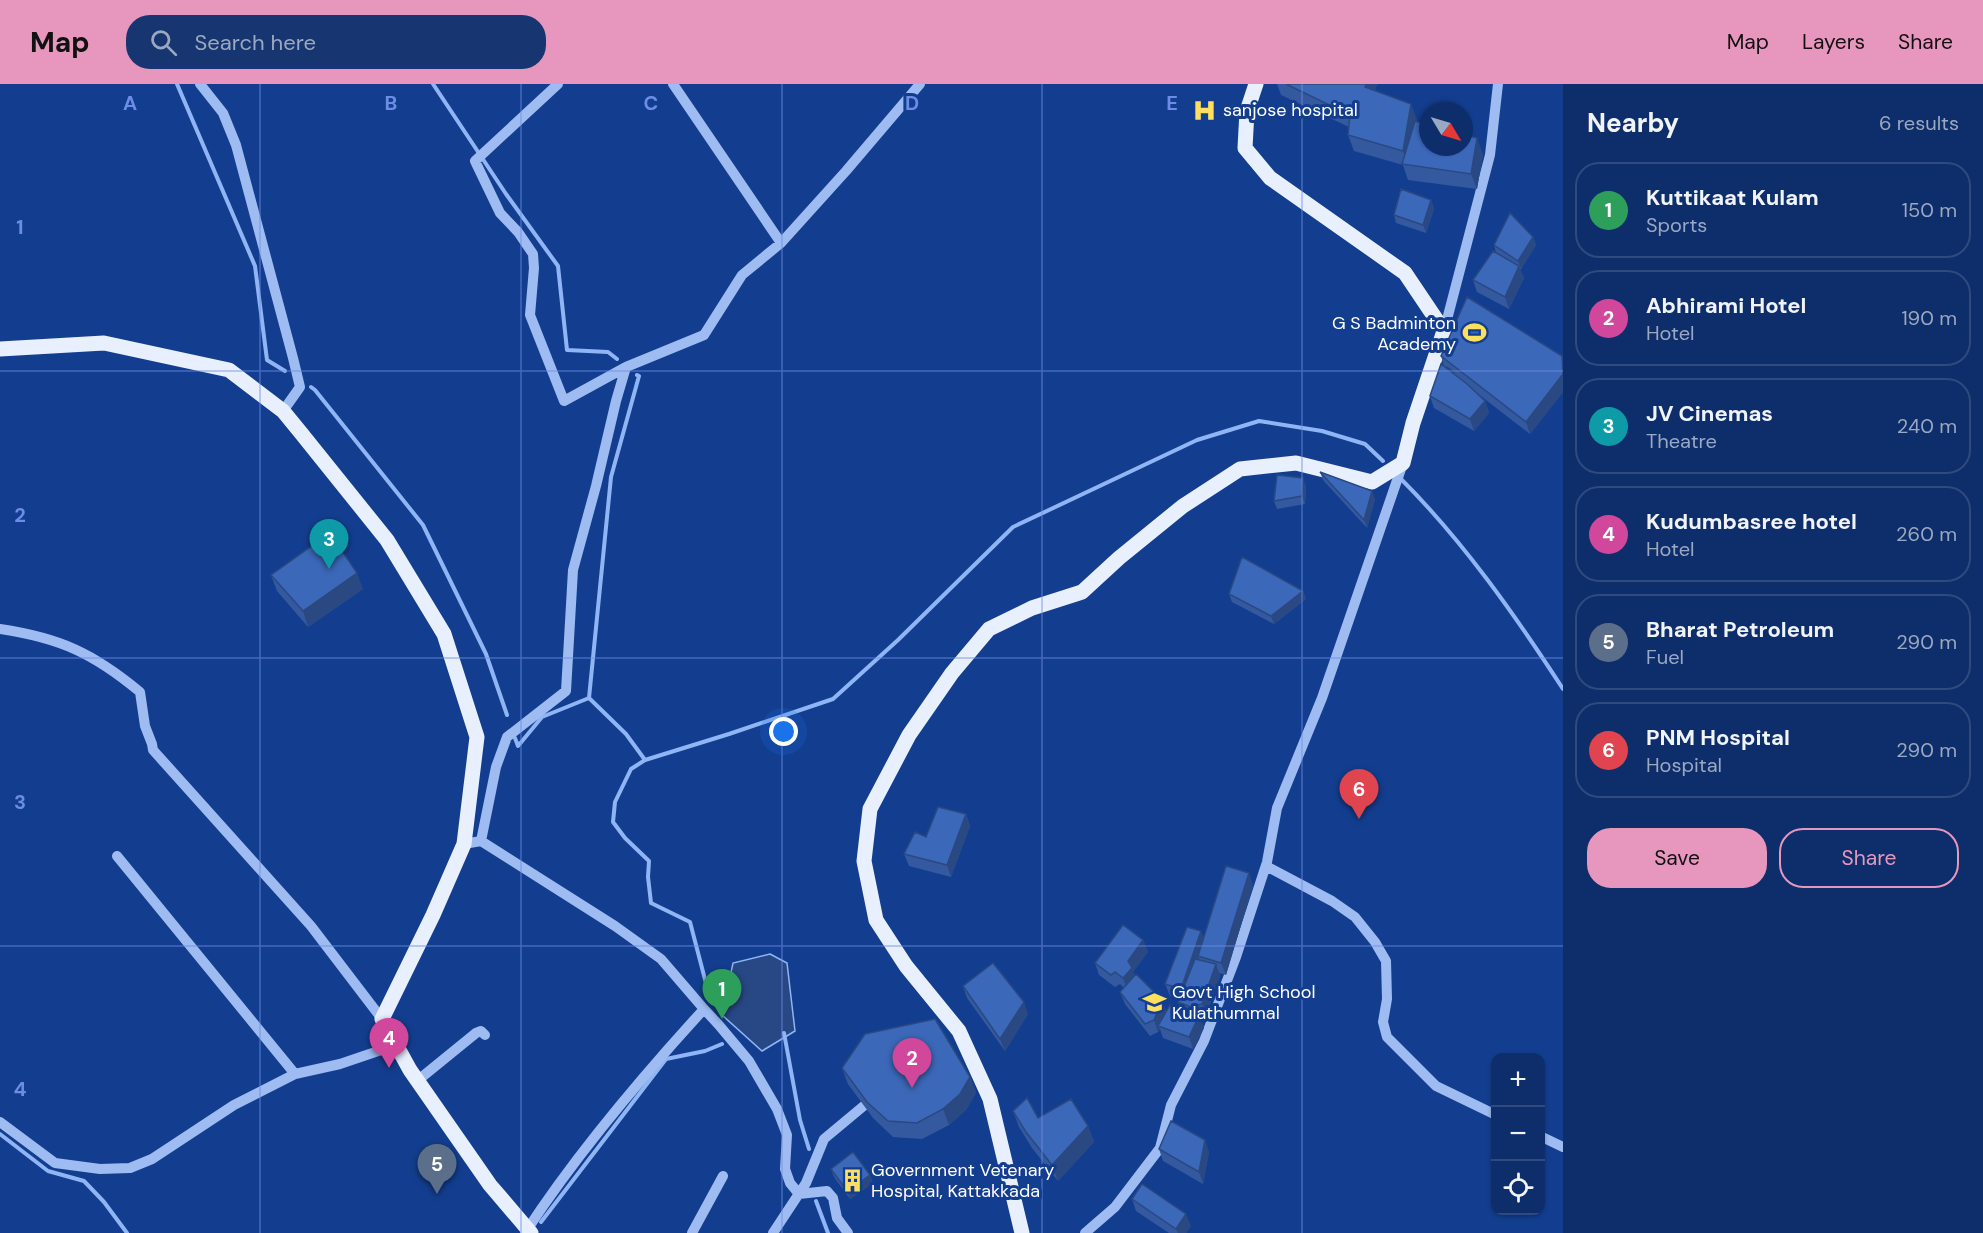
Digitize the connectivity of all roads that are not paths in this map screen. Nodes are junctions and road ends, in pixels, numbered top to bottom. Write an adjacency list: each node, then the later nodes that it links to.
1 (200, 84): 11 (street)
2 (558, 84): 10 (street)
3 (673, 84): 7 (street)
4 (920, 84): 7 (street)
5 (1256, 84): 8 (main road)
6 (1498, 84): 8 (street)
7 (780, 243): 10 (street)
8 (1444, 331): 12 (main road)
9 (0, 349): 11 (main road)
10 (626, 367): 14 (street)
11 (283, 411): 15 (main road)
12 (1403, 463): 17 (street); 35 (main road)
13 (0, 629): 19 (street)
14 (481, 841): 15 (street); 18 (street)
15 (464, 844): 19 (main road)
16 (117, 856): 22 (street)
17 (1266, 866): 25 (street); 36 (street)
18 (704, 1009): 30 (street); 31 (street)
19 (382, 1019): 21 (main road)
20 (486, 1035): 23 (street)
21 (396, 1045): 22 (street); 23 (main road)
22 (295, 1074): 26 (street)
23 (417, 1081): 31 (main road)
24 (872, 1099): 30 (street)
25 (1491, 1113)
26 (0, 1122)
27 (1545, 1138): 28 (street)
28 (1563, 1147)
29 (723, 1176): 32 (street)
30 (799, 1194): 33 (street); 34 (street)
31 (528, 1232)
32 (692, 1233)
33 (773, 1233)
34 (848, 1233)
35 (1022, 1233)
36 (1085, 1233)

